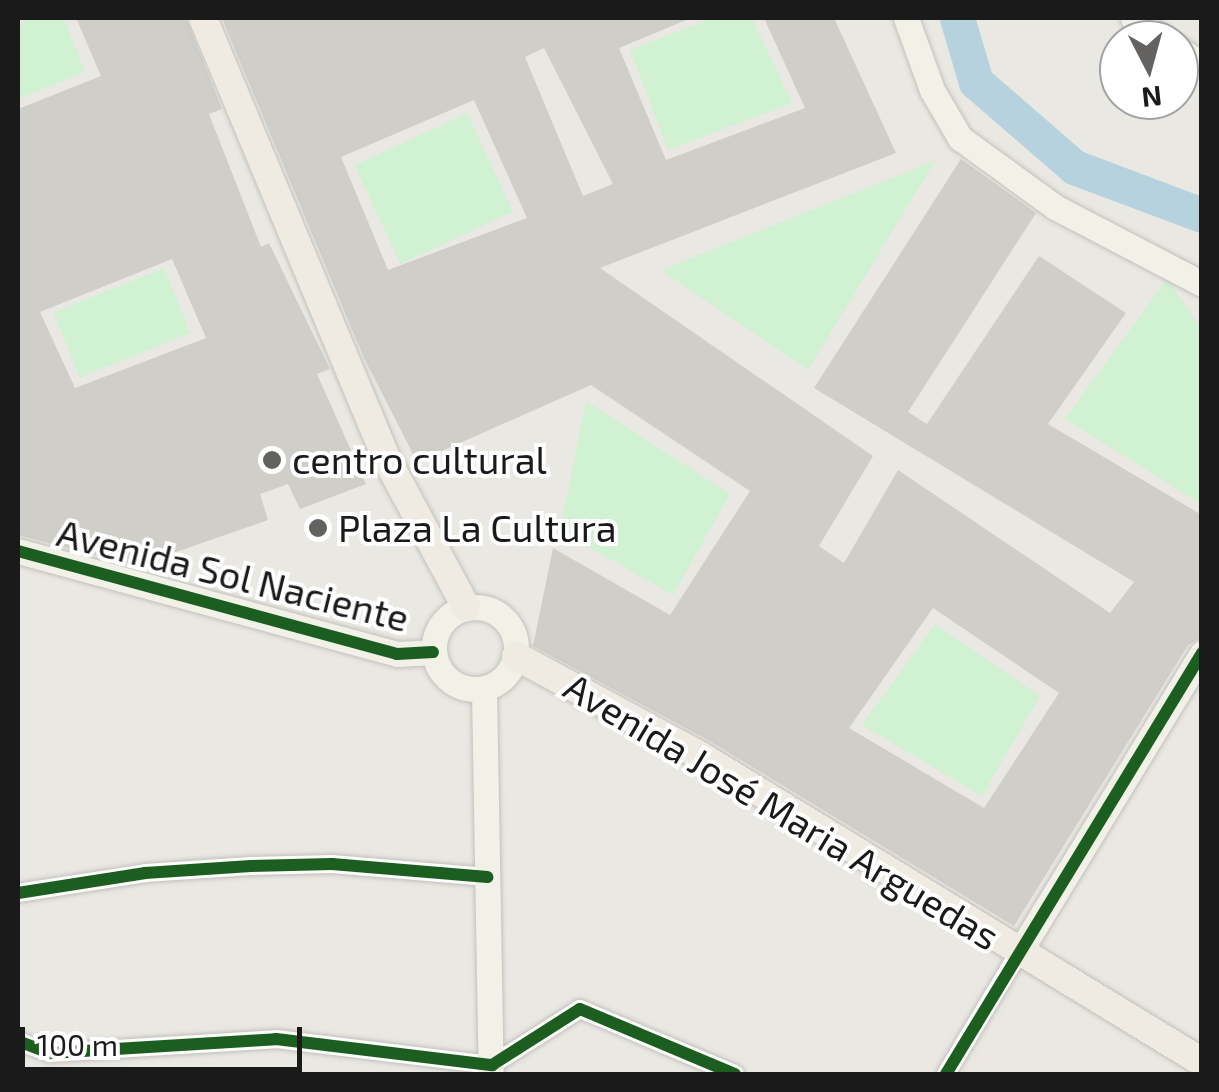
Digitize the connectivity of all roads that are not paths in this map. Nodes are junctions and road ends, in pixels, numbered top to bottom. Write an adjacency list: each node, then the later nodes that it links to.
1 (203, 18): 5 (main road)
2 (906, 18): 3 (street)
3 (1202, 284)
4 (18, 552): 6 (street, Avenida Sol Naciente)
5 (466, 607): 6 (street); 8 (street)
6 (434, 652): 9 (street)
7 (1202, 652): 12 (street)
8 (516, 656): 9 (street); 12 (main road, Avenida José Maria Arguedas)
9 (484, 689): 10 (street)
10 (487, 877): 11 (street); 15 (street)
11 (18, 894)
12 (1020, 951): 14 (main road, Avenida José Maria Arguedas); 17 (street)
13 (18, 1041): 15 (street)
14 (1202, 1062)
15 (491, 1070): 16 (street)
16 (735, 1074)
17 (946, 1074)

